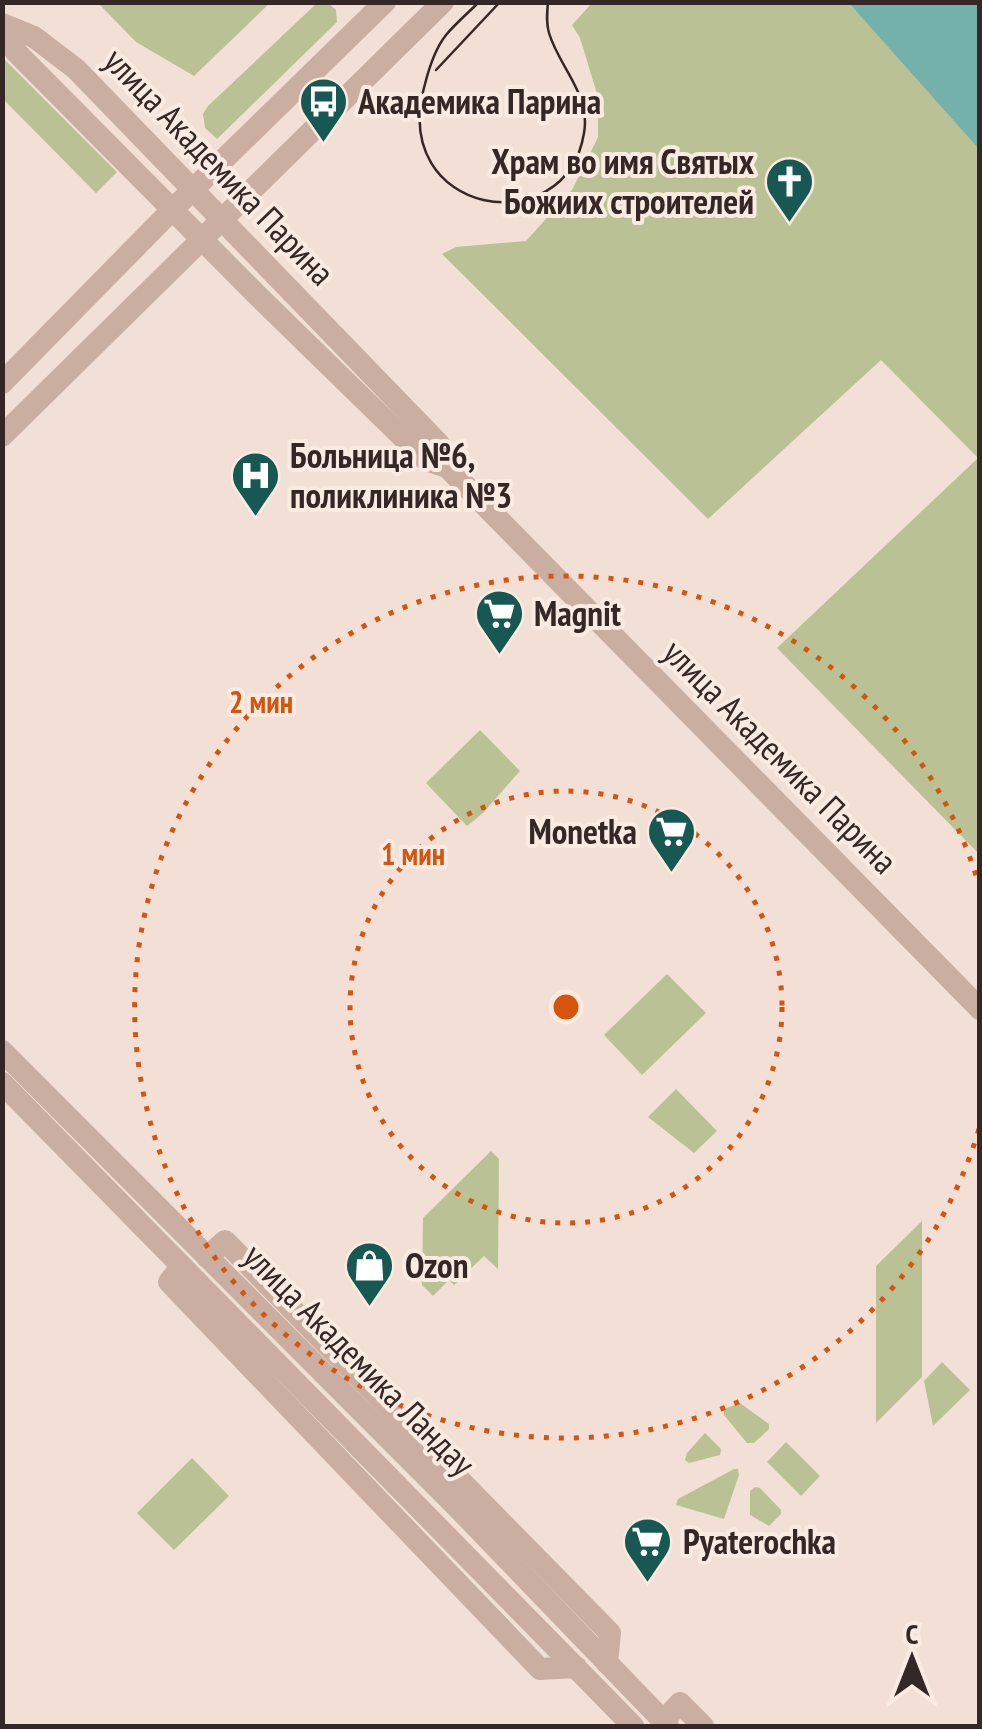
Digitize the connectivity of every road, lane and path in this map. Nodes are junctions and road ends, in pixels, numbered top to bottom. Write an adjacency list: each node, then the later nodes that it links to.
1 (385, 2): 5 (street)
2 (443, 2): 7 (street)
3 (2, 24): 5 (street, улица Академика Парина)
4 (2, 33): 6 (street, улица Академика Парина)
5 (194, 190): 6 (street); 7 (street, улица Академика Парина)
6 (172, 210): 8 (street, улица Академика Парина); 9 (street)
7 (222, 219): 8 (street); 11 (street, улица Академика Парина)
8 (201, 239): 10 (street); 11 (street, улица Академика Парина)
9 (2, 383)
10 (2, 436)
11 (447, 467): 12 (street, улица Академика Парина)
12 (980, 1009)
13 (2, 1051): 15 (street, улица Академика Ландау)
14 (2, 1083): 18 (street, улица Академика Ландау)
15 (207, 1257): 16 (street, улица Академика Ландау); 16 (street)
16 (607, 1663): 17 (street, улица Академика Ландау)
17 (666, 1724): 19 (street, улица Академика Ландау)
18 (633, 1726)
19 (704, 1726)

